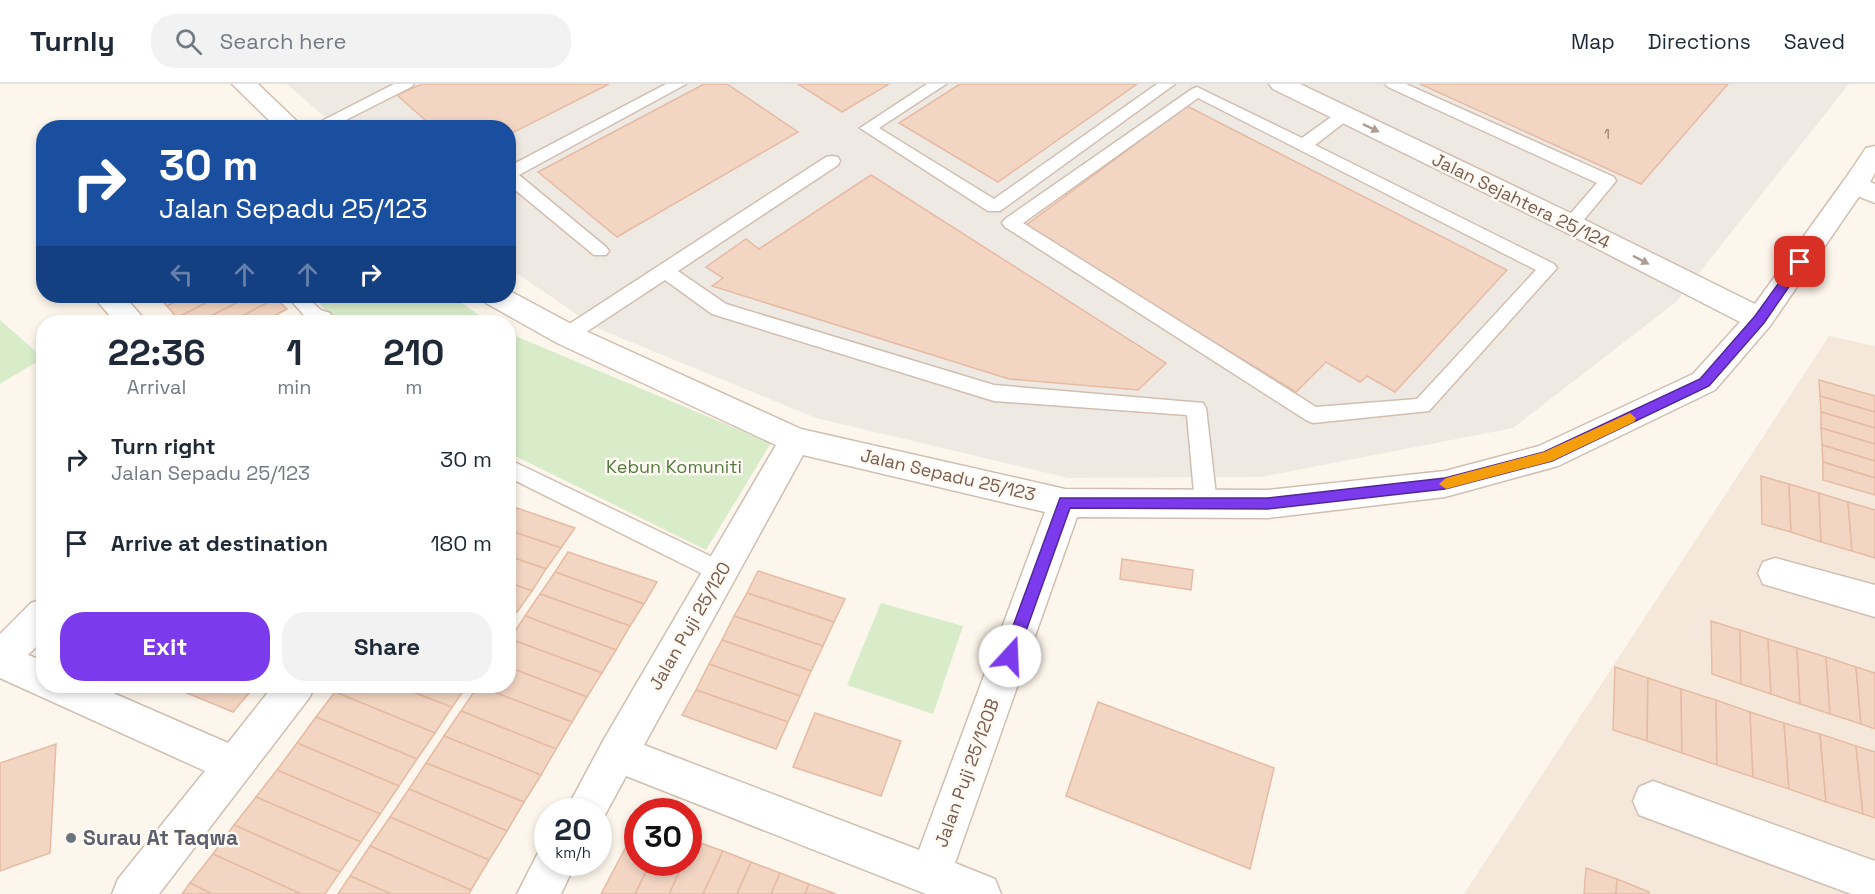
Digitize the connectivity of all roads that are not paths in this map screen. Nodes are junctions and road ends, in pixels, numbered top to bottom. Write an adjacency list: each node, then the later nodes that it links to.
1 (244, 84): 9 (street)
2 (406, 84): 10 (lane)
3 (678, 84): 14 (lane)
4 (938, 84): 5 (lane)
5 (1167, 84)
6 (1281, 84): 8 (street, Jalan Sejahtera 25/124)
7 (1393, 84): 17 (lane)
8 (1344, 115): 11 (lane); 17 (street, Jalan Sejahtera 25/124, one-way to 17)
9 (283, 120)
10 (332, 120)
11 (1304, 146): 11 (lane)
12 (1875, 154): 16 (street, Jalan Sepadu 25/123)
13 (832, 161): 19 (lane)
14 (516, 170)
15 (516, 181): 18 (lane)
16 (1864, 189): 25 (street, Jalan Sepadu 25/123)
17 (1570, 224): 25 (street, Jalan Sejahtera 25/124, one-way to 25)
18 (600, 251)
19 (665, 271): 26 (lane); 30 (lane)
20 (114, 303): 23 (street)
21 (302, 303): 24 (lane)
22 (508, 303): 26 (street, Jalan Sepadu 25/123)
23 (125, 315)
24 (313, 315)
25 (1760, 320): 30 (street, Jalan Sepadu 25/123)
26 (567, 335): 27 (street, Jalan Sepadu 25/123)
27 (795, 440): 29 (street, Jalan Sepadu 25/123); 31 (street, Jalan Puji 25/120)
28 (516, 471): 31 (lane)
29 (1065, 502): 30 (street, Jalan Sepadu 25/123); 43 (street, Jalan Puji 25/120B)
30 (1206, 504)
31 (721, 572): 39 (street, Jalan Puji 25/120)
32 (1775, 573): 33 (street)
33 (1875, 601)
34 (36, 622): 35 (street)
35 (0, 660): 36 (street)
36 (36, 676)
37 (73, 693): 40 (street)
38 (291, 693): 40 (street)
39 (618, 754): 41 (street, Jalan Puji 25/120); 43 (street)
40 (234, 765): 46 (street)
41 (593, 798)
42 (1653, 801): 45 (street)
43 (930, 875): 48 (street)
44 (548, 876): 47 (street)
45 (1875, 882)
46 (133, 894)
47 (538, 894)
48 (980, 894)

